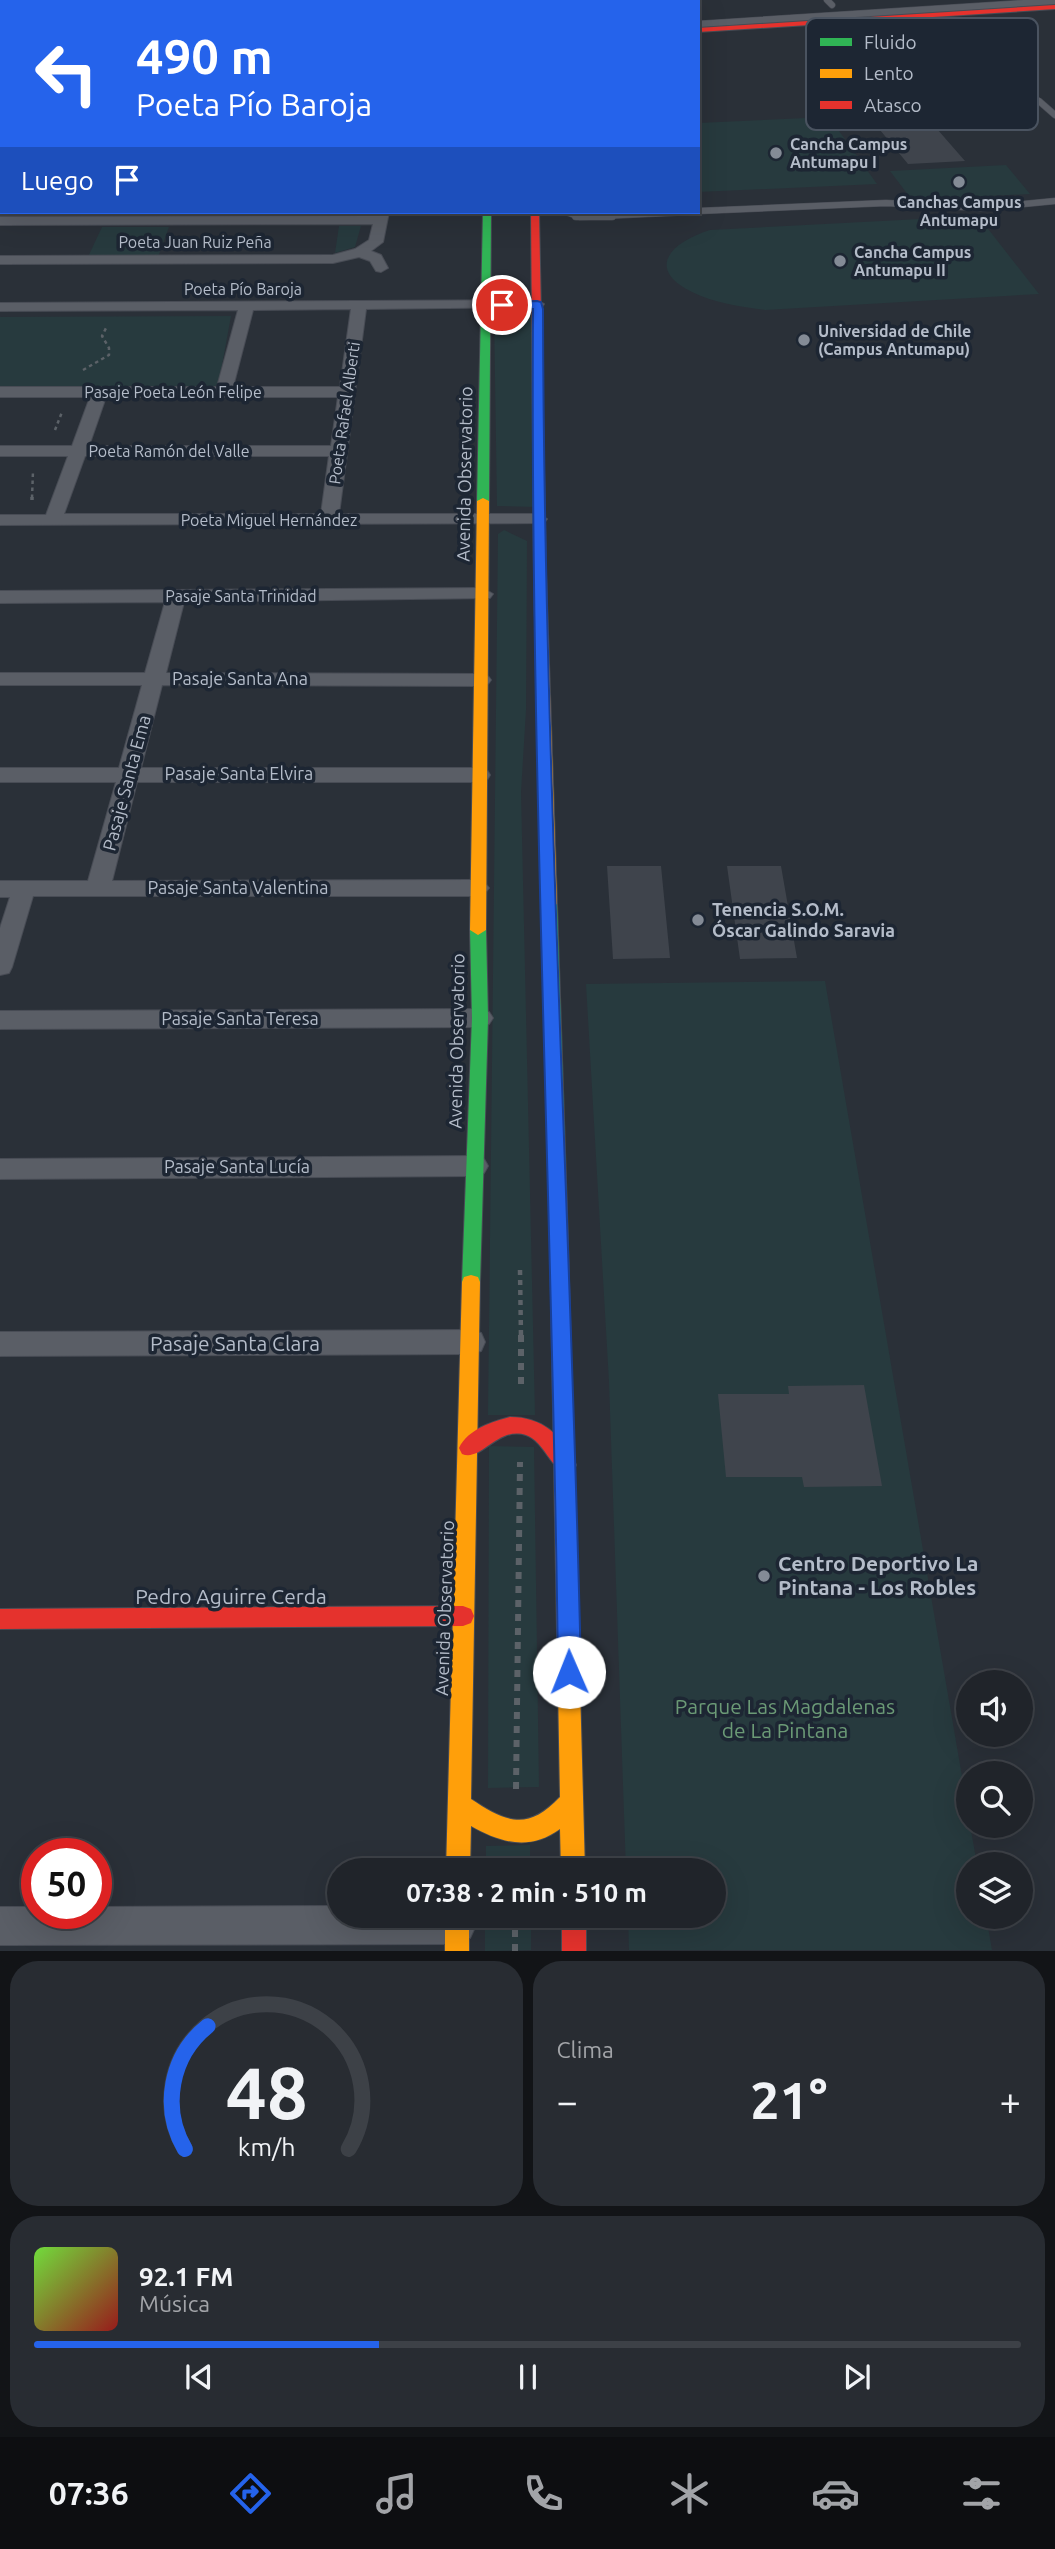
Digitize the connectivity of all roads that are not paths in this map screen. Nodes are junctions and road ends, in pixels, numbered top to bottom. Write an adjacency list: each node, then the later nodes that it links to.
1 (915, 0): 4 (main road)
2 (1010, 0): 8 (lane)
3 (1055, 1): 9 (lane)
4 (829, 3): 6 (main road)
5 (1055, 7): 7 (main road)
6 (700, 13)
7 (884, 18)
8 (700, 22)
9 (700, 22)
10 (806, 23): 11 (main road)
11 (700, 30)
12 (1038, 100): 13 (lane)
13 (1055, 115)
14 (1055, 201): 15 (lane)
15 (700, 211)
16 (487, 214): 27 (main road, Avenida Observatorio)
17 (536, 214): 29 (main road)
18 (572, 214): 19 (lane)
19 (645, 214)
20 (382, 216): 21 (street); 22 (street)
21 (0, 221)
22 (360, 252): 23 (street, Poeta Juan Ruiz Peña); 24 (street)
23 (0, 260)
24 (381, 268)
25 (247, 306): 26 (street, Poeta Pío Baroja); 28 (street, Poeta Pío Baroja); 31 (street)
26 (359, 306): 27 (street, Poeta Pío Baroja); 32 (street, Poeta Rafael Alberti)
27 (486, 306): 29 (street, Poeta Pío Baroja); 37 (main road, Avenida Observatorio)
28 (0, 307)
29 (538, 307): 38 (main road)
30 (100, 392): 31 (street, Pasaje Poeta León Felipe); 33 (street, Pasaje Poeta León Felipe); 35 (street)
31 (224, 392): 32 (street, Pasaje Poeta León Felipe)
32 (347, 392): 36 (street, Poeta Rafael Alberti)
33 (0, 393)
34 (0, 451): 35 (street, Poeta Ramón del Valle)
35 (78, 451): 36 (street, Poeta Ramón del Valle); 40 (street)
36 (338, 451): 41 (street, Poeta Rafael Alberti)
37 (483, 519): 38 (street, Poeta Miguel Hernández); 41 (street, Poeta Miguel Hernández); 42 (main road, Avenida Observatorio)
38 (538, 519): 63 (main road)
39 (0, 520): 40 (street, Poeta Miguel Hernández)
40 (53, 520): 41 (street, Poeta Miguel Hernández)
41 (329, 520)
42 (483, 594): 43 (street, Pasaje Santa Trinidad); 47 (main road, Avenida Observatorio)
43 (176, 596): 44 (street, Pasaje Santa Trinidad); 46 (street, Pasaje Santa Ema)
44 (0, 597)
45 (0, 679): 46 (street, Pasaje Santa Ana)
46 (155, 679): 47 (street, Pasaje Santa Ana); 48 (street, Pasaje Santa Ema)
47 (481, 680): 50 (main road, Avenida Observatorio)
48 (129, 774): 49 (street, Pasaje Santa Elvira); 50 (street, Pasaje Santa Elvira); 51 (street, Pasaje Santa Ema)
49 (0, 775)
50 (479, 775): 52 (main road, Avenida Observatorio)
51 (98, 888): 52 (street, Pasaje Santa Valentina); 54 (street, Pasaje Santa Valentina)
52 (477, 888): 56 (main road, Avenida Observatorio)
53 (0, 889): 54 (street, Pasaje Santa Valentina)
54 (24, 889): 55 (street)
55 (0, 967)
56 (480, 1018): 57 (street, Pasaje Santa Teresa); 58 (main road, Avenida Observatorio)
57 (0, 1020)
58 (474, 1166): 59 (street, Pasaje Santa Lucía); 60 (main road, Avenida Observatorio)
59 (0, 1169)
60 (470, 1342): 61 (street, Pasaje Santa Clara); 62 (main road, Avenida Observatorio)
61 (0, 1345)
62 (469, 1448): 63 (main road); 64 (main road, Avenida Observatorio)
63 (566, 1465): 66 (main road)
64 (463, 1616): 65 (main road, Pedro Aguirre Cerda); 67 (main road, Avenida Observatorio)
65 (0, 1619)
66 (572, 1801): 67 (main road); 69 (main road)
67 (460, 1805): 68 (main road, Avenida Observatorio)
68 (458, 1858)
69 (573, 1858)
70 (0, 1926): 72 (street)
71 (574, 1928): 73 (main road)
72 (457, 1930)
73 (574, 1951)

